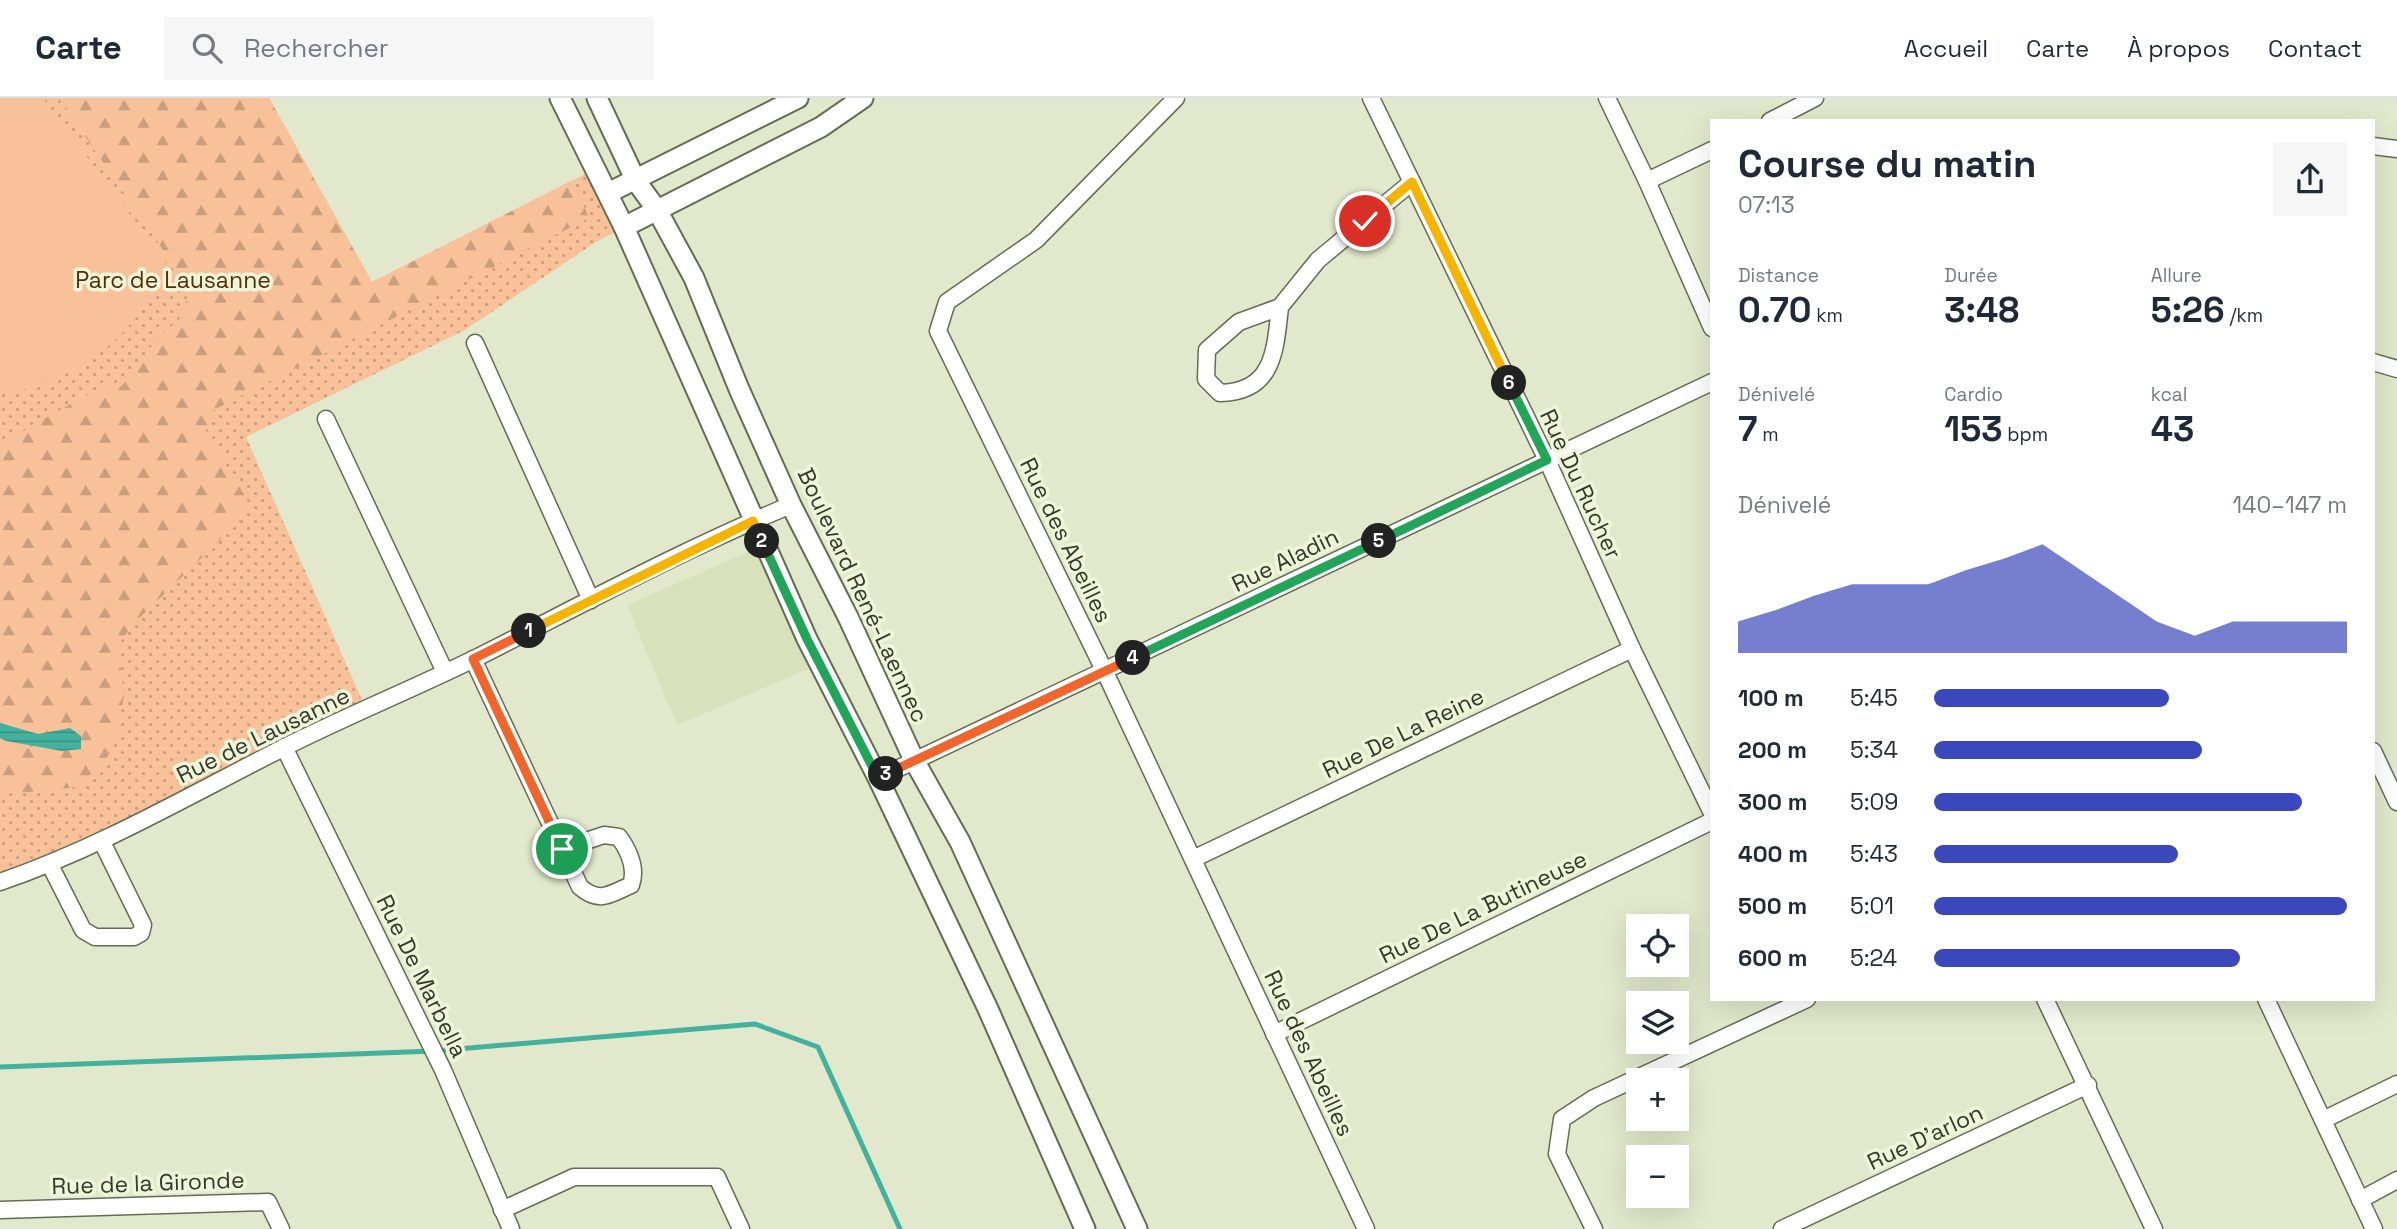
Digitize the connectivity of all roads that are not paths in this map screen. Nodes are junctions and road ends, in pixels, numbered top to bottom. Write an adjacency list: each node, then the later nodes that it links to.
1 (560, 98): 16 (street)
2 (597, 98): 13 (street, Boulevard René-Laennec)
3 (798, 98): 13 (street)
4 (1176, 98): 33 (street, Rue des Abeilles)
5 (1371, 98): 15 (street, Rue Du Rucher)
6 (1607, 98): 14 (street)
7 (1815, 98): 9 (street)
8 (859, 99): 17 (street)
9 (1774, 119)
10 (2375, 146): 11 (street)
11 (2397, 149)
12 (1710, 151): 14 (street)
13 (636, 181): 16 (street); 17 (street, Boulevard René-Laennec)
14 (1647, 181): 20 (street)
15 (1412, 182): 19 (street); 26 (street, Rue Du Rucher)
16 (608, 193): 18 (street)
17 (657, 210): 18 (street); 27 (street, Boulevard René-Laennec)
18 (624, 227): 28 (street)
19 (1280, 307): 19 (street)
20 (1710, 323)
21 (475, 344): 29 (street)
22 (2375, 363): 23 (street)
23 (2397, 369)
24 (1710, 383): 26 (street, Rue Aladin)
25 (326, 419): 32 (street)
26 (1547, 460): 30 (street, Rue Du Rucher); 33 (street, Rue Aladin)
27 (792, 505): 28 (street, Rue de Lausanne); 36 (street, Boulevard René-Laennec)
28 (753, 521): 29 (street, Rue de Lausanne); 37 (street)
29 (591, 600): 31 (street, Rue de Lausanne)
30 (1632, 649): 39 (street, Rue Du Rucher); 43 (street, Rue De La Reine)
31 (473, 659): 32 (street, Rue de Lausanne); 42 (street)
32 (445, 672): 34 (street, Rue de Lausanne)
33 (1105, 672): 36 (street, Rue Aladin); 43 (street, Rue des Abeilles)
34 (284, 747): 41 (street, Rue de Lausanne); 56 (street, Rue De Marbella)
35 (2375, 755): 38 (street)
36 (915, 762): 37 (street, Rue Aladin); 61 (street, Boulevard René-Laennec)
37 (878, 778): 60 (street)
38 (2397, 802)
39 (1710, 809)
40 (1710, 822): 49 (street, Rue De La Butineuse)
41 (102, 842): 44 (street, Rue de Lausanne); 44 (street)
42 (562, 849): 42 (street)
43 (1193, 859): 49 (street, Rue des Abeilles)
44 (50, 864): 45 (street, Rue de Lausanne)
45 (0, 882)
46 (1803, 1001): 63 (street)
47 (2046, 1001): 51 (street)
48 (2267, 1001): 52 (street)
49 (1274, 1034): 62 (street, Rue des Abeilles)
50 (2397, 1084): 52 (street)
51 (2088, 1086): 64 (street, Rue D'arlon); 65 (street)
52 (2323, 1120): 54 (street)
53 (2397, 1180): 54 (street)
54 (2360, 1200): 66 (street)
55 (0, 1210): 57 (street, Rue de la Gironde)
56 (502, 1210): 58 (street, Rue De Marbella); 59 (street)
57 (281, 1229)
58 (511, 1229)
59 (741, 1229)
60 (1085, 1229)
61 (1137, 1229)
62 (1366, 1229)
63 (1594, 1229)
64 (1782, 1229)
65 (2154, 1229)
66 (2374, 1229)

